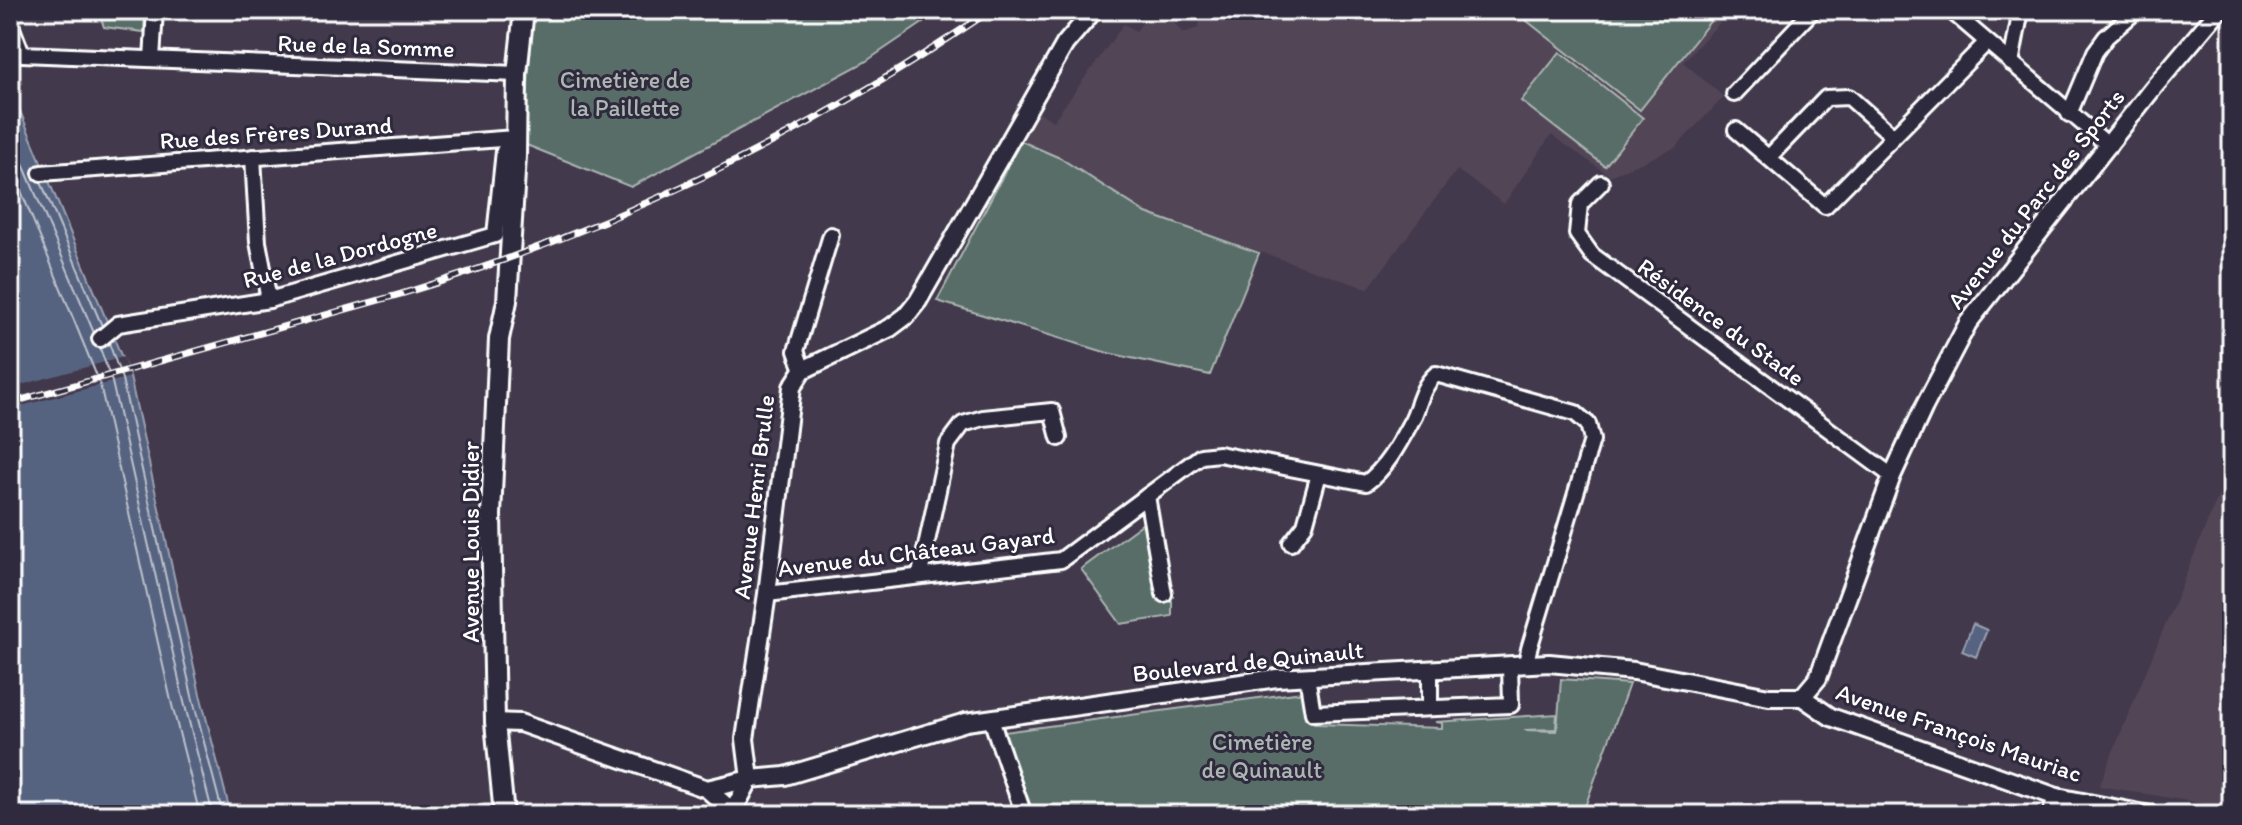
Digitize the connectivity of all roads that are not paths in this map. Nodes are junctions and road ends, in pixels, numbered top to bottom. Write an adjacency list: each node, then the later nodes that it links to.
1 (155, 10): 11 (street)
2 (524, 10): 13 (main road, Avenue Louis Didier)
3 (1094, 10): 28 (street, Avenue Henri Brulle)
4 (1813, 10): 14 (street)
5 (1950, 10): 10 (street)
6 (2021, 10): 12 (street)
7 (2137, 10): 15 (street)
8 (2219, 10): 19 (street, Avenue du Parc des Sports)
9 (10, 23): 11 (street, Rue de la Somme)
10 (1987, 42): 12 (street); 17 (street)
11 (152, 59): 13 (street, Rue de la Somme)
12 (2011, 63): 15 (street)
13 (517, 74): 18 (main road, Avenue Louis Didier)
14 (1734, 94)
15 (2069, 114): 19 (street)
16 (1736, 130): 21 (street)
17 (1893, 136): 21 (street); 21 (street)
18 (515, 138): 20 (street, Rue des Frères Durand); 25 (main road, Avenue Louis Didier)
19 (2109, 146): 31 (street, Avenue du Parc des Sports)
20 (253, 157): 22 (street, Rue des Frères Durand); 26 (street)
21 (1769, 157)
22 (41, 173)
23 (1601, 183): 31 (street, Résidence du Stade)
24 (831, 235): 28 (street)
25 (502, 236): 26 (street, Rue de la Dordogne); 43 (main road, Avenue Louis Didier)
26 (269, 300): 27 (street, Rue de la Dordogne)
27 (100, 339)
28 (803, 370): 35 (street, Avenue Henri Brulle)
29 (1059, 438): 34 (street)
30 (1319, 474): 32 (street, Avenue du Château Gayard); 33 (street); 37 (street, Avenue du Château Gayard)
31 (1892, 476): 40 (street, Avenue du Parc des Sports)
32 (1147, 496): 34 (street, Avenue du Château Gayard); 36 (street)
33 (1291, 543)
34 (920, 574): 35 (street, Avenue du Château Gayard)
35 (767, 594): 44 (street, Avenue Henri Brulle)
36 (1164, 594)
37 (1518, 665): 38 (street, Boulevard de Quinault); 40 (street, Boulevard de Quinault); 41 (street)
38 (1430, 669): 39 (street, Boulevard de Quinault); 41 (street)
39 (1307, 676): 41 (street); 42 (street, Boulevard de Quinault)
40 (1802, 697): 46 (street, Avenue François Mauriac)
41 (1430, 708)
42 (991, 719): 44 (street, Boulevard de Quinault); 49 (street)
43 (495, 722): 45 (street); 47 (main road, Avenue Louis Didier)
44 (750, 779): 45 (street, Boulevard de Quinault); 48 (street)
45 (707, 789): 48 (street)
46 (2057, 797): 50 (street); 51 (street, Avenue François Mauriac)
47 (504, 815)
48 (729, 815)
49 (1024, 815)
50 (2051, 815)
51 (2150, 815)

